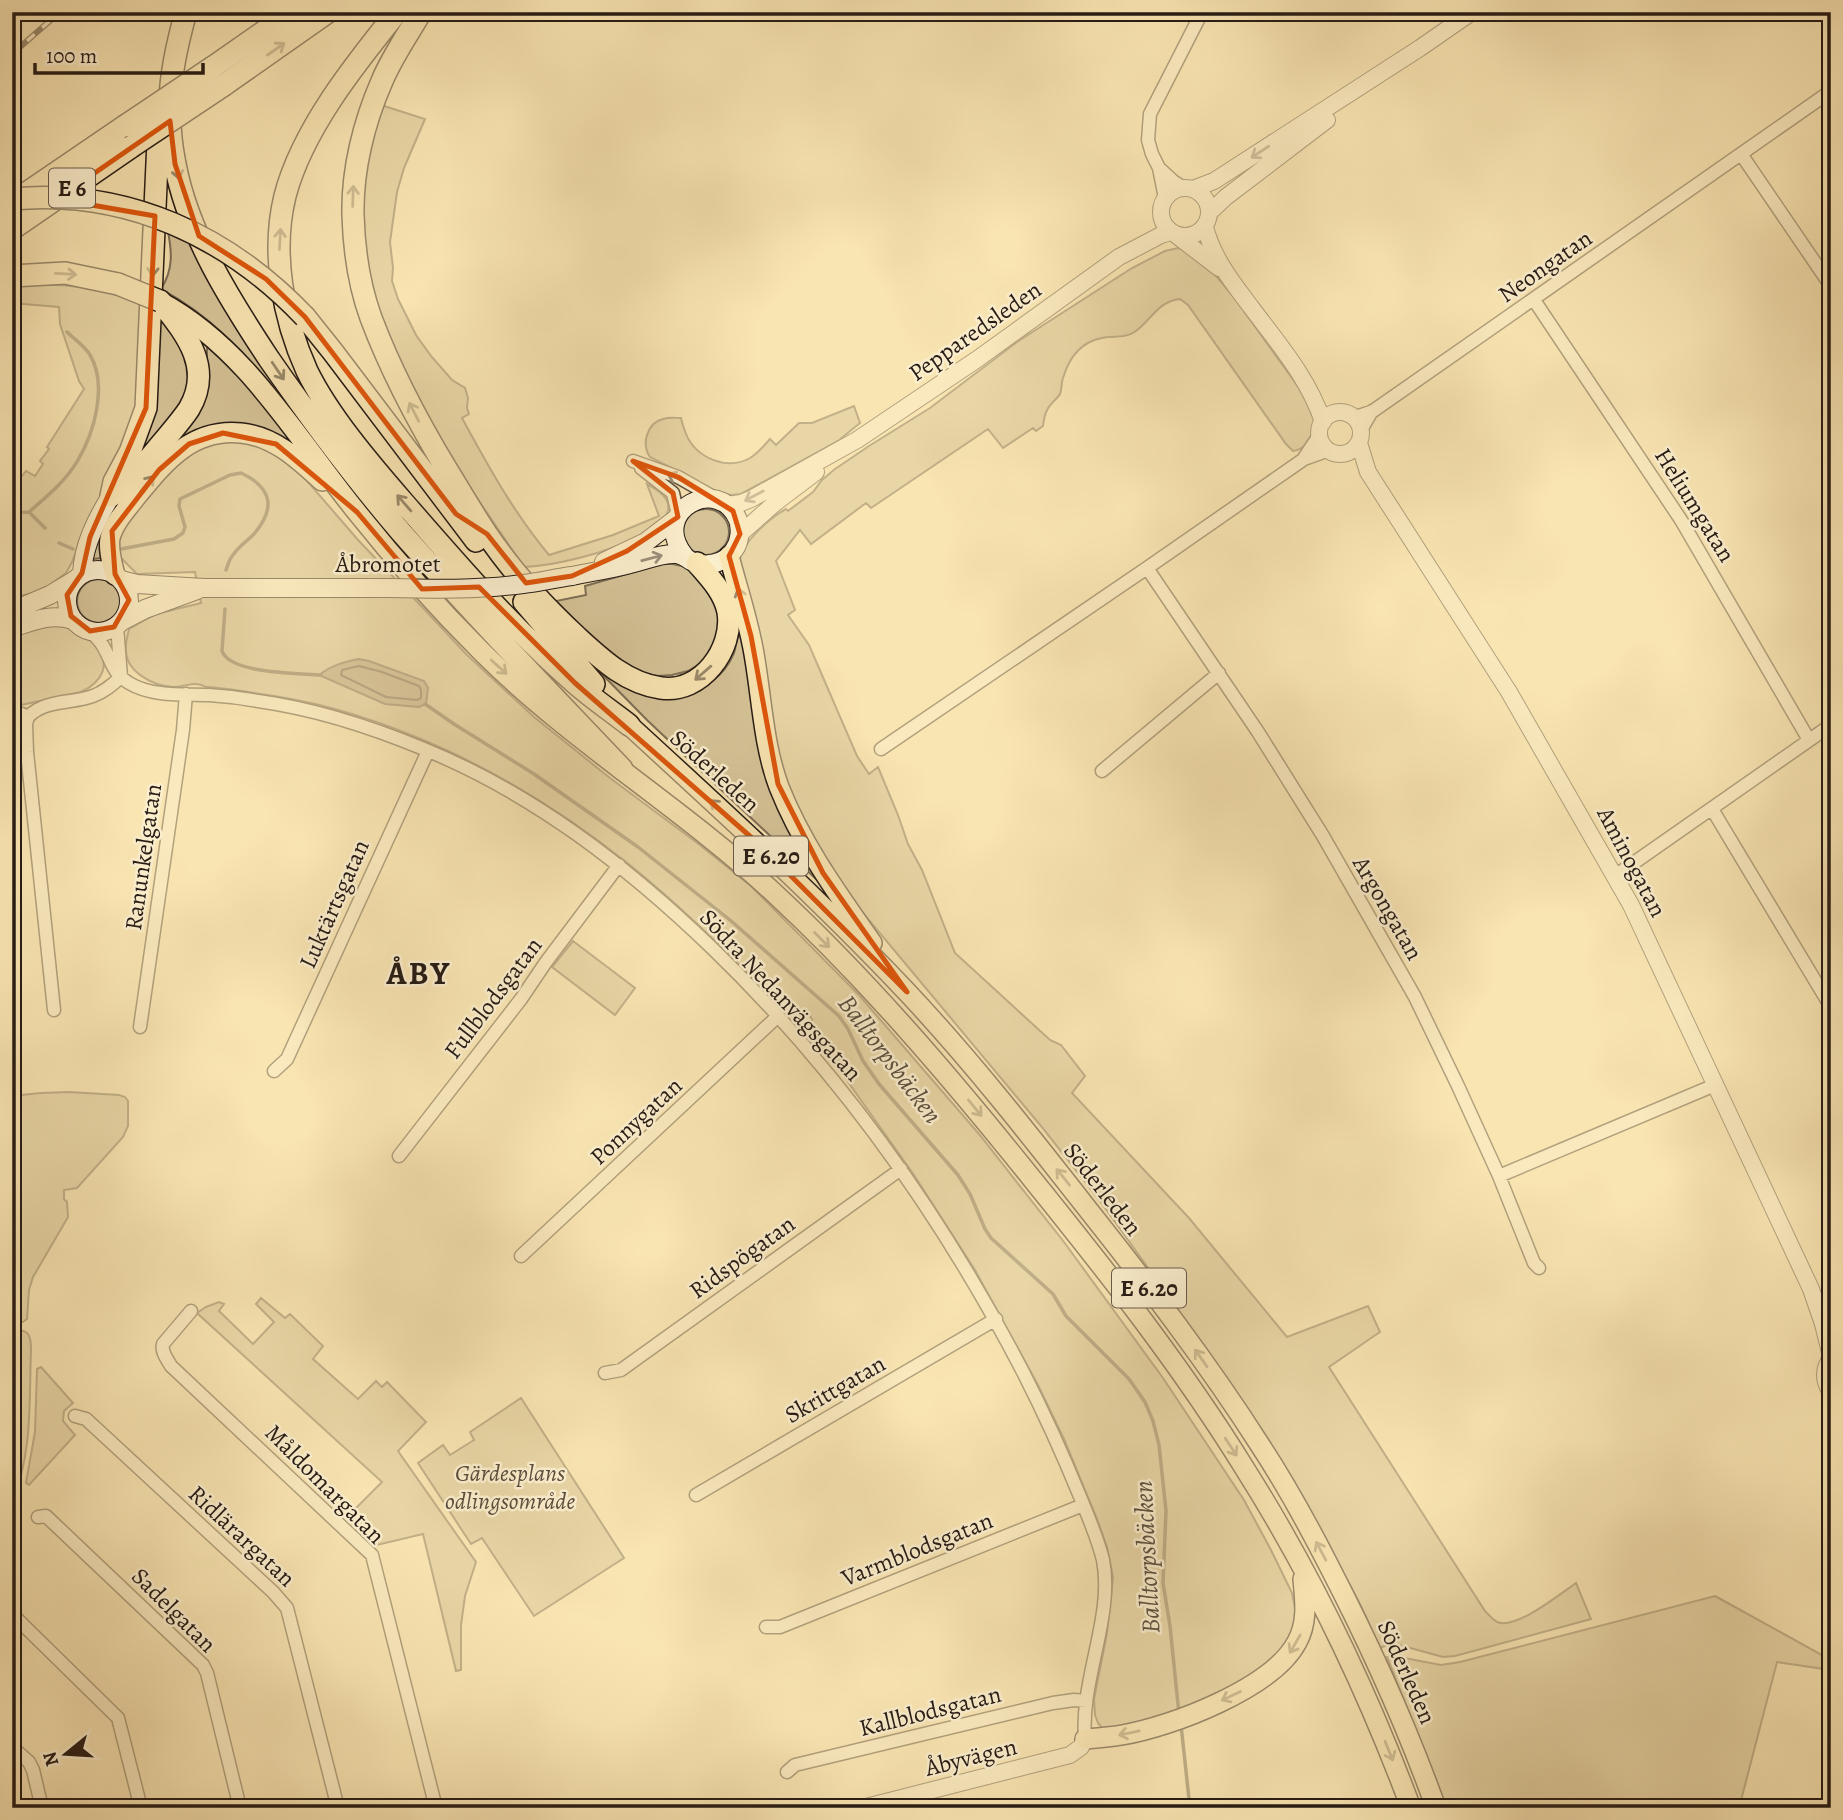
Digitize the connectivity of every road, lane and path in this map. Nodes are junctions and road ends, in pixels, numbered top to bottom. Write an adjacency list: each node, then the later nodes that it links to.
1 (186, 12): 11 (highway)
2 (292, 12): 9 (highway, E 6)
3 (328, 12): 9 (highway, E 6, one-way to 3)
4 (397, 12): 57 (highway, one-way to 4)
5 (422, 12): 38 (highway, one-way to 5)
6 (1202, 12): 13 (street)
7 (1472, 12): 8 (street)
8 (1420, 48): 14 (street, one-way to 14); 17 (street)
9 (218, 76): 15 (highway, E 6, bridge); 18 (highway, E 6, bridge)
10 (1831, 91): 12 (street, Neongatan)
11 (170, 101): 33 (highway, one-way to 33); 62 (highway, one-way to 62)
12 (1741, 154): 23 (street); 24 (street, Neongatan)
13 (1158, 168): 14 (street); 16 (street)
14 (1189, 188): 16 (street); 17 (street)
15 (12, 201): 36 (highway, bridge)
16 (1163, 205): 19 (street); 20 (street, Pepparedsleden)
17 (1210, 215): 19 (street); 22 (street); 22 (street)
18 (12, 229)
19 (1179, 237): 20 (street); 22 (street)
20 (1119, 257): 29 (street, Pepparedsleden)
21 (12, 275): 25 (highway, one-way to 25, bridge)
22 (1226, 275): 26 (street)
23 (1831, 286)
24 (1534, 300): 27 (street, Neongatan); 59 (street, Heliumgatan)
25 (179, 317): 33 (highway); 35 (highway)
26 (1310, 391): 27 (street); 28 (street)
27 (1353, 425): 28 (street); 30 (street); 32 (street, Aminogatan)
28 (1321, 428): 30 (street); 31 (street)
29 (857, 440): 34 (street, Pepparedsleden, one-way to 34); 39 (street, Pepparedsleden)
30 (1335, 452): 31 (street); 32 (street, Aminogatan)
31 (1304, 459): 42 (street)
32 (1368, 472): 66 (street, Aminogatan)
33 (111, 496): 44 (main road)
34 (723, 503): 37 (main road, Åbromotet); 37 (street, one-way to 37); 39 (main road)
35 (357, 512): 45 (highway, one-way to 35); 62 (highway, Söderleden, one-way to 62)
36 (456, 514): 38 (highway); 57 (highway)
37 (677, 517): 41 (main road); 43 (main road, Åbromotet)
38 (486, 534): 41 (highway, one-way to 38)
39 (740, 534): 40 (main road)
40 (729, 556): 41 (main road, Åbromotet); 67 (highway, one-way to 40)
41 (691, 559): 43 (main road, Åbromotet, one-way to 41)
42 (1147, 568): 52 (street, Argongatan); 60 (street)
43 (572, 576): 46 (main road, Åbromotet, bridge)
44 (78, 577): 45 (main road, Åbromotet); 47 (main road); 48 (main road)
45 (118, 578): 46 (main road, Åbromotet); 49 (main road)
46 (204, 588): 49 (main road, Åbromotet)
47 (12, 611)
48 (73, 620): 50 (main road); 51 (main road)
49 (120, 623): 51 (main road, Åbromotet); 53 (street)
50 (12, 628)
51 (90, 631): 53 (street)
52 (1219, 673): 63 (street); 76 (street, Argongatan)
53 (121, 677): 54 (street, Södra Nedanvägsgatan); 56 (street)
54 (186, 694): 61 (street, Södra Nedanvägsgatan); 71 (street, Ranunkelgatan)
55 (12, 715): 56 (street)
56 (29, 717): 69 (street)
57 (629, 725): 67 (highway, Söderleden / E 6.20, one-way to 57)
58 (1831, 725): 59 (street)
59 (1810, 740): 64 (street)
60 (881, 750)
61 (428, 751): 65 (street, Södra Nedanvägsgatan); 72 (street, Luktärtsgatan)
62 (622, 769): 90 (highway, Söderleden / E 6.20, one-way to 90)
63 (1102, 771)
64 (1712, 808): 66 (street); 68 (street)
65 (620, 865): 70 (street, Södra Nedanvägsgatan); 74 (street, Fullblodsgatan)
66 (1615, 876): 73 (street, Aminogatan)
67 (907, 992): 104 (highway, Söderleden / E 6.20, one-way to 67)
68 (1831, 1007)
69 (54, 1010)
70 (778, 1016): 75 (street, Södra Nedanvägsgatan); 77 (street, Ponnygatan)
71 (140, 1027)
72 (274, 1071)
73 (1715, 1084): 76 (street); 79 (street, Aminogatan)
74 (398, 1156)
75 (901, 1170): 81 (street, Södra Nedanvägsgatan); 84 (street, Ridspögatan)
76 (1499, 1176): 78 (street, Argongatan)
77 (521, 1256)
78 (1539, 1268)
79 (1813, 1295): 82 (street, Aminogatan); 83 (street, Aminogatan)
80 (191, 1311): 101 (street, Måldomargatan)
81 (996, 1319): 87 (street, Skrittgatan); 88 (street, Södra Nedanvägsgatan)
82 (1831, 1323)
83 (1831, 1357): 85 (street, Aminogatan)
84 (605, 1373)
85 (1831, 1392)
86 (75, 1416): 100 (street, Ridlärargatan)
87 (696, 1495)
88 (1083, 1505): 92 (street, Varmblodsgatan); 93 (street, Södra Nedanvägsgatan)
89 (38, 1517): 99 (street, Sadelgatan)
90 (1301, 1564): 94 (highway, one-way to 94); 103 (highway, Söderleden / E 6.20, one-way to 103)
91 (12, 1614): 98 (street)
92 (766, 1627)
93 (1086, 1701): 94 (street, Södra Nedanvägsgatan); 96 (street, Kallblodsgatan)
94 (1085, 1739): 102 (street, Åbyvägen)
95 (12, 1747): 97 (street)
96 (787, 1772)
97 (38, 1807)
98 (141, 1808)
99 (240, 1808)
100 (338, 1808)
101 (436, 1808)
102 (862, 1808)
103 (1410, 1808)
104 (1436, 1808)

